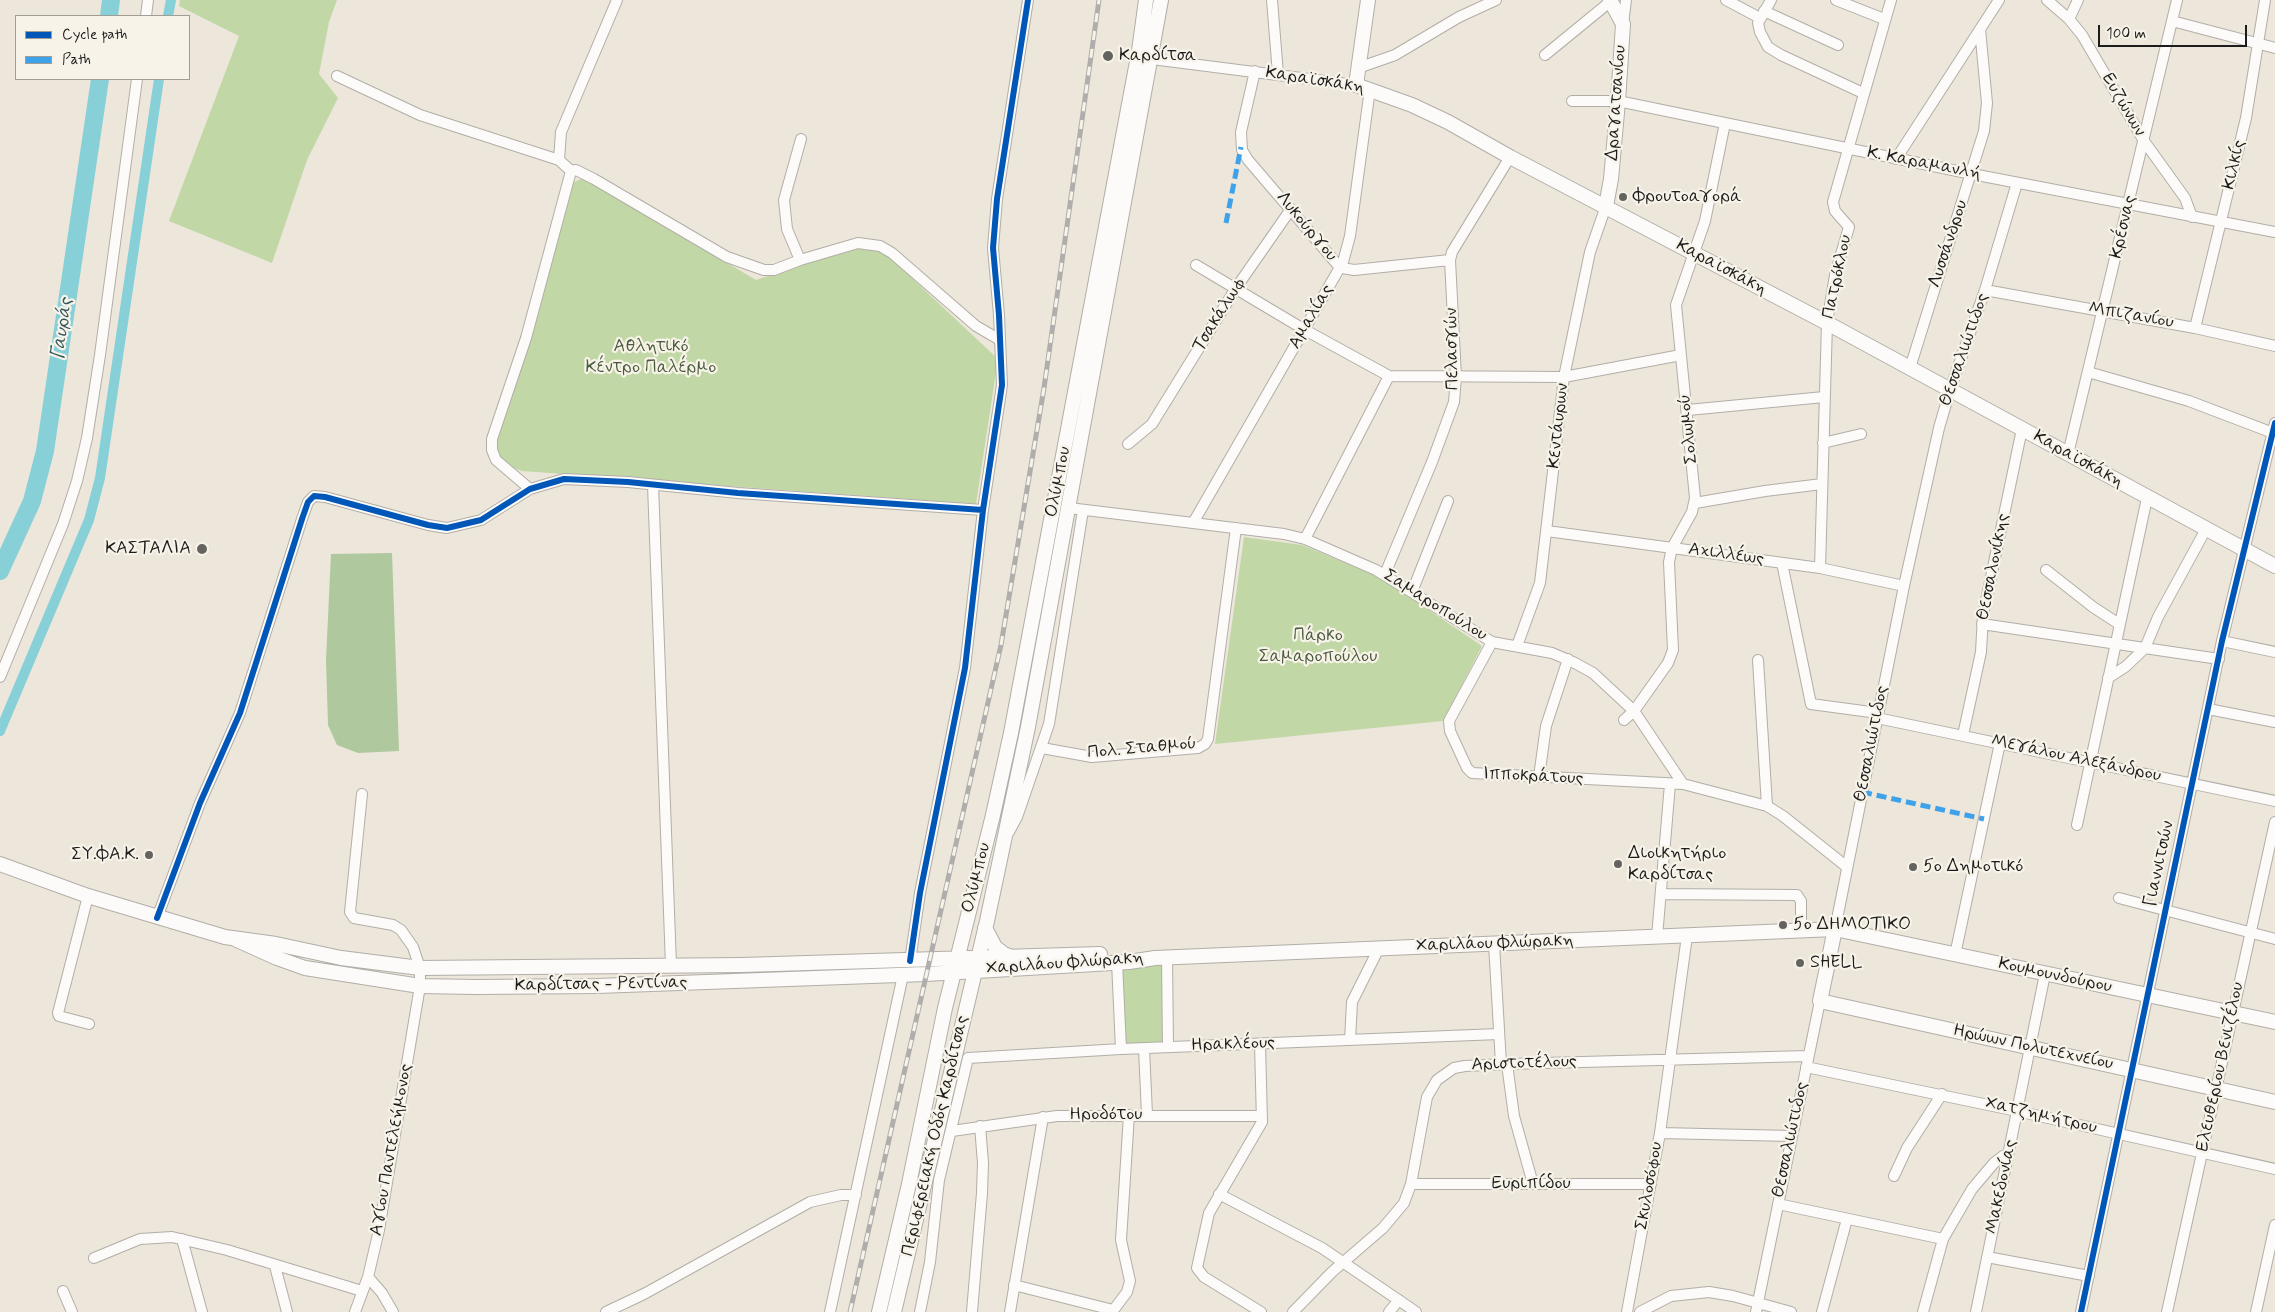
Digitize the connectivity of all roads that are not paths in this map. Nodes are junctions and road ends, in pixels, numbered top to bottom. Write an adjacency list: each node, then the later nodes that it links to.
1 (148, 0): 21 (street)
2 (616, 0): 48 (street)
3 (1028, 0): 69 (street)
4 (1146, 0): 31 (main road, Ολύμπου)
5 (1160, 0): 31 (main road, Ολύμπου)
6 (1272, 0): 34 (street)
7 (1368, 0): 32 (main road)
8 (1496, 0): 32 (street)
9 (1611, 0): 25 (main road); 30 (street)
10 (1626, 0): 25 (street, Δραγατσανίου)
11 (1726, 0): 20 (street)
12 (1772, 0): 20 (street)
13 (1836, 0): 23 (street)
14 (1891, 0): 23 (street, Πατρόκλου)
15 (1999, 0): 26 (street)
16 (2047, 0): 22 (street, Ευζώνων)
17 (2078, 0): 22 (street)
18 (2177, 0): 24 (street, Κρέσνας)
19 (2265, 0): 27 (street, Κιλκίς)
20 (1762, 14): 28 (street); 39 (street)
21 (146, 15)
22 (2070, 18): 44 (street, Ευζώνων)
23 (1884, 19): 39 (street, Πατρόκλου)
24 (2172, 21): 27 (street); 44 (street, Κρέσνας)
25 (1622, 24): 41 (main road, Δραγατσανίου)
26 (1980, 29): 47 (street); 50 (street, Λυσσάνδρου)
27 (2259, 44): 29 (street); 56 (street, Κιλκίς)
28 (1838, 45)
29 (2275, 48)
30 (1545, 55)
31 (1144, 58): 33 (street, Καραϊσκάκη); 93 (main road, Ολύμπου); 167 (main road, Ολύμπου)
32 (1358, 68): 37 (main road)
33 (1256, 71): 34 (street, Καραϊσκάκη); 54 (street, Λυκούργου)
34 (1278, 74): 37 (street, Καραϊσκάκη)
35 (337, 76): 48 (street)
36 (137, 80): 121 (street)
37 (1356, 85): 38 (main road, Καραϊσκάκη)
38 (1370, 89): 46 (main road, Καραϊσκάκη); 62 (street, Αμαλίας)
39 (1863, 93): 45 (street, Πατρόκλου)
40 (1572, 101): 41 (street, Κ. Καραμανλή)
41 (1618, 101): 42 (street, Κ. Καραμανλή); 53 (main road, Δραγατσανίου)
42 (1724, 123): 45 (street, Κ. Καραμανλή); 58 (street, Σολωμού)
43 (801, 139): 59 (street)
44 (2144, 141): 52 (street, Κρέσνας); 55 (street, Ευζώνων)
45 (1847, 148): 47 (street, Κ. Καραμανλή); 66 (street, Πατρόκλου)
46 (1510, 157): 53 (main road, Καραϊσκάκη); 60 (street, Πελασγών)
47 (1896, 159): 50 (street, Κ. Καραμανλή)
48 (558, 160): 49 (street)
49 (571, 171): 59 (street); 89 (street)
50 (1972, 174): 51 (street, Κ. Καραμανλή); 72 (street, Λυσσάνδρου)
51 (2017, 183): 52 (street, Κ. Καραμανλή); 64 (street, Θεσσαλιώτιδος)
52 (2129, 205): 55 (street, Κ. Καραμανλή); 65 (street, Κρέσνας)
53 (1606, 206): 58 (main road, Καραϊσκάκη); 76 (street, Κεντάυρων)
54 (1291, 209): 62 (street, Λυκούργου); 63 (street, Τσακάλωφ)
55 (2192, 217): 56 (street, Κ. Καραμανλή)
56 (2222, 222): 57 (street, Κ. Καραμανλή); 67 (street, Κιλκίς)
57 (2275, 232)
58 (1694, 254): 66 (main road, Καραϊσκάκη); 71 (street, Σολωμού)
59 (800, 260): 69 (street)
60 (1450, 260): 62 (street, Λυκούργου); 75 (street, Πελασγών)
61 (1196, 265): 63 (street)
62 (1341, 267): 68 (street, Αμαλίας)
63 (1236, 288): 68 (street); 84 (street, Τσακάλωφ)
64 (1985, 290): 65 (street, Μπιζανίου); 77 (street, Θεσσαλιώτιδος)
65 (2103, 312): 67 (street, Μπιζανίου); 73 (street, Κρέσνας)
66 (1827, 323): 72 (main road, Καραϊσκάκη); 78 (street, Πατρόκλου)
67 (2195, 328): 70 (street, Μπιζανίου)
68 (1305, 330): 74 (street); 96 (street, Αμαλίας)
69 (1000, 340): 94 (street)
70 (2275, 346)
71 (1681, 355): 76 (street); 79 (street, Σολωμού)
72 (1910, 368): 77 (main road, Καραϊσκάκη)
73 (2088, 372): 80 (street); 85 (street, Κρέσνας)
74 (1389, 376): 75 (street); 100 (street)
75 (1456, 377): 76 (street); 107 (street, Πελασγών)
76 (1564, 377): 99 (street, Κεντάυρων)
77 (1950, 390): 81 (main road, Καραϊσκάκη); 108 (street, Θεσσαλιώτιδος)
78 (1824, 397): 79 (street); 83 (street, Πατρόκλου)
79 (1688, 410): 92 (street, Σολωμού)
80 (2274, 428): 86 (street, Γιαννιτσών)
81 (2022, 429): 85 (main road, Καραϊσκάκη); 110 (street, Θεσσαλονίκης)
82 (1861, 434): 83 (street)
83 (1823, 443): 87 (street, Πατρόκλου)
84 (1128, 444)
85 (2068, 454): 90 (main road, Καραϊσκάκη)
86 (2270, 468): 102 (street, Γιαννιτσών)
87 (1822, 484): 92 (street); 105 (street, Πατρόκλου)
88 (653, 485): 89 (street); 94 (street); 166 (street)
89 (530, 490): 148 (street)
90 (2147, 498): 98 (main road, Καραϊσκάκη); 111 (street)
91 (1448, 501): 109 (street)
92 (1695, 503): 101 (street)
93 (1069, 508): 95 (street, Σαμαροπούλου); 141 (main road, Ολύμπου)
94 (983, 510): 162 (street)
95 (1083, 510): 96 (street, Σαμαροπούλου); 130 (street)
96 (1193, 523): 97 (street, Σαμαροπούλου)
97 (1236, 528): 100 (street, Σαμαροπούλου); 130 (street, Πολ. Σταθμού)
98 (2206, 529): 102 (main road, Καραϊσκάκη); 116 (street)
99 (1547, 532): 101 (street, Αχιλλέως); 115 (street, Κεντάυρων)
100 (1305, 539): 107 (street, Σαμαροπούλου)
101 (1672, 548): 103 (street, Αχιλλέως); 124 (street)
102 (2244, 550): 104 (main road, Καραϊσκάκη); 112 (street, Γιαννιτσών)
103 (1782, 563): 105 (street, Αχιλλέως); 125 (street, Μεγάλου Αλεξάνδρου)
104 (2275, 566)
105 (1820, 568): 108 (street, Αχιλλέως)
106 (2046, 570): 111 (street)
107 (1385, 574): 109 (street, Σαμαροπούλου)
108 (1904, 586): 125 (street, Θεσσαλιώτιδος)
109 (1412, 592): 113 (street, Σαμαροπούλου)
110 (1982, 624): 114 (street); 128 (street, Θεσσαλονίκης)
111 (2119, 624): 114 (street)
112 (2222, 641): 117 (street); 119 (street, Γιαννιτσών)
113 (1492, 642): 115 (street, Σαμαροπούλου); 132 (street, Ιπποκράτους)
114 (2114, 644): 116 (street); 122 (street)
115 (1517, 646): 118 (street, Σαμαροπούλου)
116 (2145, 648): 119 (street); 122 (street)
117 (2275, 652)
118 (1568, 659): 124 (street, Σαμαροπούλου); 132 (street)
119 (2218, 659): 123 (street, Γιαννιτσών)
120 (1758, 660): 138 (street)
121 (0, 678)
122 (2107, 680): 131 (street)
123 (2208, 709): 127 (street); 135 (street, Γιαννιτσών)
124 (1634, 711): 126 (street); 134 (street, Σαμαροπούλου)
125 (1877, 715): 128 (street, Μεγάλου Αλεξάνδρου); 143 (street, Θεσσαλιώτιδος)
126 (1624, 720)
127 (2275, 722)
128 (1963, 735): 129 (street, Μεγάλου Αλεξάνδρου)
129 (2000, 743): 131 (street, Μεγάλου Αλεξάνδρου); 159 (street)
130 (1042, 748): 141 (street)
131 (2090, 762): 135 (street, Μεγάλου Αλεξάνδρου); 140 (street)
132 (1539, 777): 133 (street, Ιπποκράτους)
133 (1670, 784): 134 (street, Ιπποκράτους); 144 (street)
134 (1683, 784): 138 (street)
135 (2193, 784): 137 (street, Μεγάλου Αλεξάνδρου); 147 (street, Γιαννιτσών)
136 (362, 794): 168 (street)
137 (2275, 801)
138 (1767, 806): 143 (street)
139 (2275, 822): 152 (street, Ελευθερίου Βενιζέλου)
140 (2077, 824)
141 (1001, 848): 149 (main road, Ολύμπου)
142 (0, 864): 145 (main road, Καρδίτσας - Ρεντίνας)
143 (1847, 867): 150 (street, Θεσσαλιώτιδος)
144 (1661, 894): 151 (street); 154 (street)
145 (88, 896): 148 (main road, Καρδίτσας - Ρεντίνας); 177 (street)
146 (2119, 898): 147 (street)
147 (2166, 909): 152 (street); 173 (street, Γιαννιτσών)
148 (157, 918): 155 (main road, Καρδίτσας - Ρεντίνας)
149 (985, 928): 160 (main road); 165 (main road, Ολύμπου)
150 (1835, 929): 151 (main road, Χαριλάου Φλώρακη); 159 (main road, Κουμουνδούρου); 174 (main road, Θεσσαλιώτιδος)
151 (1801, 931): 153 (main road, Χαριλάου Φλώρακη)
152 (2250, 934): 156 (street); 175 (street, Ελευθερίου Βενιζέλου)
153 (1687, 936): 154 (main road, Χαριλάου Φλώρακη); 186 (street, Σκυλοσόφου)
154 (1657, 937): 157 (main road, Χαριλάου Φλώρακη)
155 (235, 939): 168 (main road, Καρδίτσας - Ρεντίνας); 172 (main road, Καρδίτσας - Ρεντίνας)
156 (2275, 939)
157 (1494, 944): 158 (main road, Χαριλάου Φλώρακη); 178 (street)
158 (1379, 948): 161 (main road, Χαριλάου Φλώρακη); 179 (street)
159 (1955, 955): 169 (main road, Κουμουνδούρου)
160 (1013, 957): 161 (main road, Χαριλάου Φλώρακη); 165 (main road, Χαριλάου Φλώρακη)
161 (1161, 957): 163 (main road, Χαριλάου Φλώρακη); 181 (street)
162 (910, 960): 164 (main road, Καρδίτσας - Ρεντίνας); 167 (main road, Καρδίτσας - Ρεντίνας)
163 (1117, 962): 165 (main road, Χαριλάου Φλώρακη); 184 (street)
164 (742, 965): 166 (main road, Καρδίτσας - Ρεντίνας); 171 (main road)
165 (976, 965): 167 (main road, Καρδίτσας - Ρεντίνας); 238 (main road, Περιφερειακή Οδός Καρδίτσας)
166 (670, 966): 168 (main road, Καρδίτσας - Ρεντίνας)
167 (954, 966): 170 (main road, Καρδίτσας - Ρεντίνας); 237 (main road, Περιφερειακή Οδός Καρδίτσας)
168 (420, 968): 172 (street, Αγίου Παντελεήμονος)
169 (2045, 974): 173 (main road, Κουμουνδούρου); 183 (street, Μακεδονίας)
170 (902, 975): 171 (main road, Καρδίτσας - Ρεντίνας); 210 (street)
171 (743, 982): 172 (main road, Καρδίτσας - Ρεντίνας)
172 (420, 986): 223 (street, Αγίου Παντελεήμονος)
173 (2147, 996): 175 (main road, Κουμουνδούρου); 189 (street, Γιαννιτσών)
174 (1820, 1001): 183 (main road, Ηρώων Πολυτεχνείου); 185 (street, Θεσσαλιώτιδος)
175 (2233, 1014): 176 (main road, Κουμουνδούρου); 190 (street, Ελευθερίου Βενιζέλου)
176 (2275, 1022)
177 (88, 1024)
178 (1499, 1034): 179 (street, Ηρακλέους); 187 (street)
179 (1350, 1040): 180 (street, Ηρακλέους)
180 (1260, 1044): 181 (street, Ηρακλέους); 196 (street)
181 (1168, 1047): 182 (street, Ηρακλέους)
182 (1144, 1048): 184 (street, Ηρακλέους); 195 (street)
183 (2031, 1048): 189 (main road, Ηρώων Πολυτεχνείου); 193 (street, Μακεδονίας)
184 (1121, 1049): 199 (street, Ηρακλέους)
185 (1808, 1056): 186 (street, Αριστοτέλους); 188 (street, Θεσσαλιώτιδος)
186 (1670, 1060): 187 (street, Αριστοτέλους); 200 (street, Σκυλοσόφου)
187 (1504, 1064): 207 (street, Αριστοτέλους); 208 (street)
188 (1806, 1067): 191 (street, Χατζημήτρου); 202 (street, Θεσσαλιώτιδος)
189 (2131, 1070): 190 (main road, Ηρώων Πολυτεχνείου); 201 (street, Γιαννιτσών)
190 (2216, 1089): 192 (main road, Ηρώων Πολυτεχνείου); 203 (street, Ελευθερίου Βενιζέλου)
191 (1942, 1094): 193 (street, Χατζημήτρου); 206 (street)
192 (2275, 1102)
193 (2017, 1110): 201 (street, Χατζημήτρου); 204 (street, Μακεδονίας)
194 (1128, 1115): 195 (street, Ηροδότου); 197 (street, Ηροδότου); 229 (street)
195 (1147, 1115): 196 (street, Ηροδότου)
196 (1262, 1116): 211 (street)
197 (1043, 1117): 198 (street, Ηροδότου); 224 (street)
198 (980, 1126): 199 (street, Ηροδότου); 240 (street)
199 (952, 1131): 239 (street)
200 (1660, 1133): 202 (street); 209 (street, Σκυλοσόφου)
201 (2118, 1133): 203 (street, Χατζημήτρου); 222 (street, Γιαννιτσών)
202 (1792, 1136): 212 (street, Θεσσαλιώτιδος)
203 (2202, 1152): 205 (street, Χατζημήτρου); 253 (street, Ελευθερίου Βενιζέλου)
204 (2008, 1154): 216 (street); 218 (street, Μακεδονίας)
205 (2275, 1169)
206 (1894, 1176)
207 (1411, 1184): 208 (street, Ευριπίδου); 220 (street, Αριστοτέλους)
208 (1533, 1184): 209 (street, Ευριπίδου)
209 (1651, 1184): 246 (street, Σκυλοσόφου)
210 (856, 1194): 235 (street); 236 (street)
211 (1219, 1194): 220 (street); 242 (street)
212 (1778, 1204): 213 (street); 228 (street, Θεσσαλιώτιδος)
213 (1846, 1219): 216 (street); 249 (street)
214 (2275, 1225): 217 (street)
215 (182, 1239): 219 (street); 221 (street); 231 (street)
216 (1943, 1239): 250 (street)
217 (2272, 1250): 254 (street)
218 (1987, 1257): 222 (street); 251 (street, Μακεδονίας)
219 (94, 1258)
220 (1344, 1262): 227 (street); 243 (street, Αριστοτέλους)
221 (275, 1266): 226 (street); 232 (street)
222 (2089, 1276): 252 (street, Γιαννιτσών)
223 (368, 1277): 226 (street, Αγίου Παντελεήμονος); 234 (street)
224 (1014, 1286): 229 (street); 241 (street)
225 (63, 1291): 230 (street)
226 (362, 1291): 233 (street, Αγίου Παντελεήμονος)
227 (1399, 1300): 244 (street); 245 (street)
228 (1757, 1307): 247 (street); 248 (street)
229 (1113, 1311)
230 (72, 1312)
231 (202, 1312)
232 (286, 1312)
233 (355, 1312)
234 (393, 1312)
235 (606, 1312)
236 (830, 1312)
237 (879, 1312)
238 (894, 1312)
239 (920, 1312)
240 (972, 1312)
241 (1010, 1312)
242 (1261, 1312)
243 (1293, 1312)
244 (1389, 1312)
245 (1416, 1312)
246 (1628, 1312)
247 (1640, 1312)
248 (1791, 1312)
249 (1822, 1312)
250 (1923, 1312)
251 (1976, 1312)
252 (2081, 1312)
253 (2168, 1312)
254 (2256, 1312)

